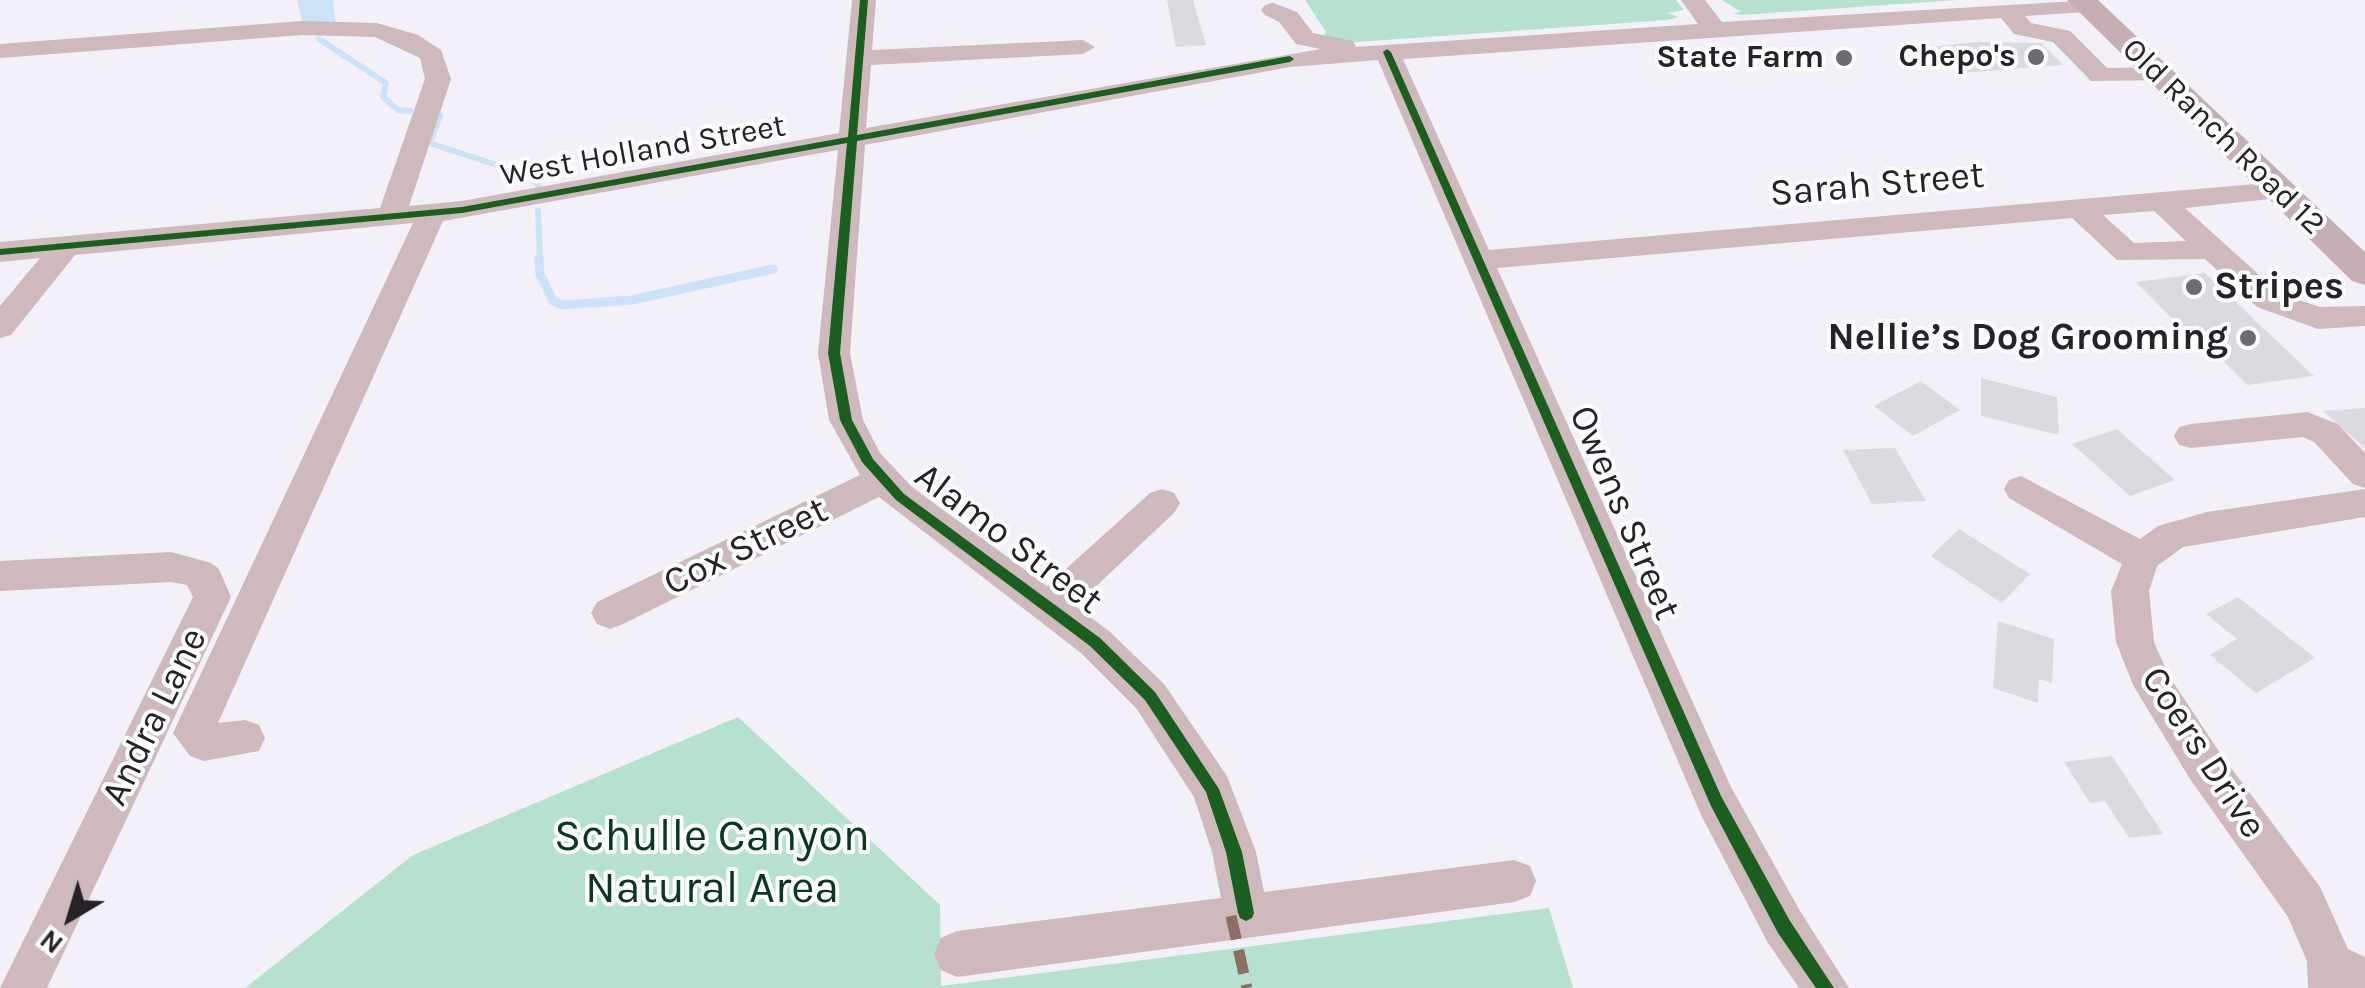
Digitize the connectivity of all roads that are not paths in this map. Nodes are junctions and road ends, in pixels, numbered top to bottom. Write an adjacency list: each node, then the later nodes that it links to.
1 (342, 0): 7 (street)
2 (864, 0): 12 (street, Alamo Street)
3 (1693, 0): 8 (street)
4 (2083, 2): 6 (street, West Holland Street); 14 (main road, Old Ranch Road 12)
5 (1271, 5): 11 (street); 13 (street)
6 (2005, 9): 8 (street, West Holland Street); 14 (street)
7 (343, 28): 10 (street); 20 (street)
8 (1714, 29): 11 (street, West Holland Street)
9 (1083, 47): 12 (street)
10 (0, 51)
11 (1396, 51): 13 (street, West Holland Street); 24 (street, Owens Street)
12 (858, 58): 15 (street, Alamo Street)
13 (1290, 59): 15 (street, West Holland Street)
14 (2158, 75): 16 (main road, Old Ranch Road 12)
15 (849, 142): 19 (street, West Holland Street); 30 (street, Alamo Street)
16 (2279, 191): 17 (street, Sarah Street); 25 (main road, Old Ranch Road 12)
17 (2160, 201): 18 (street, Sarah Street); 22 (street)
18 (2078, 208): 22 (street); 24 (street, Sarah Street)
19 (432, 214): 20 (street, West Holland Street); 38 (street)
20 (391, 218): 21 (street, West Holland Street)
21 (66, 246): 23 (street, West Holland Street); 27 (street)
22 (2212, 249): 26 (street)
23 (0, 252)
24 (1482, 260): 44 (street, Owens Street)
25 (2365, 273)
26 (2365, 316)
27 (0, 327)
28 (2191, 436): 29 (street)
29 (2365, 475)
30 (882, 480): 36 (street, Alamo Street); 37 (street, Cox Street)
31 (2021, 489): 34 (street)
32 (1162, 503): 36 (street, Alamo Street)
33 (2365, 504): 34 (street)
34 (2142, 558): 42 (street, Coers Drive)
35 (0, 576): 43 (street, Andra Lane)
36 (1049, 606): 40 (street, Alamo Street)
37 (610, 613)
38 (244, 738)
39 (1514, 881): 40 (street)
40 (1246, 913): 41 (street)
41 (958, 954)
42 (2342, 978)
43 (24, 988)
44 (1826, 988)

